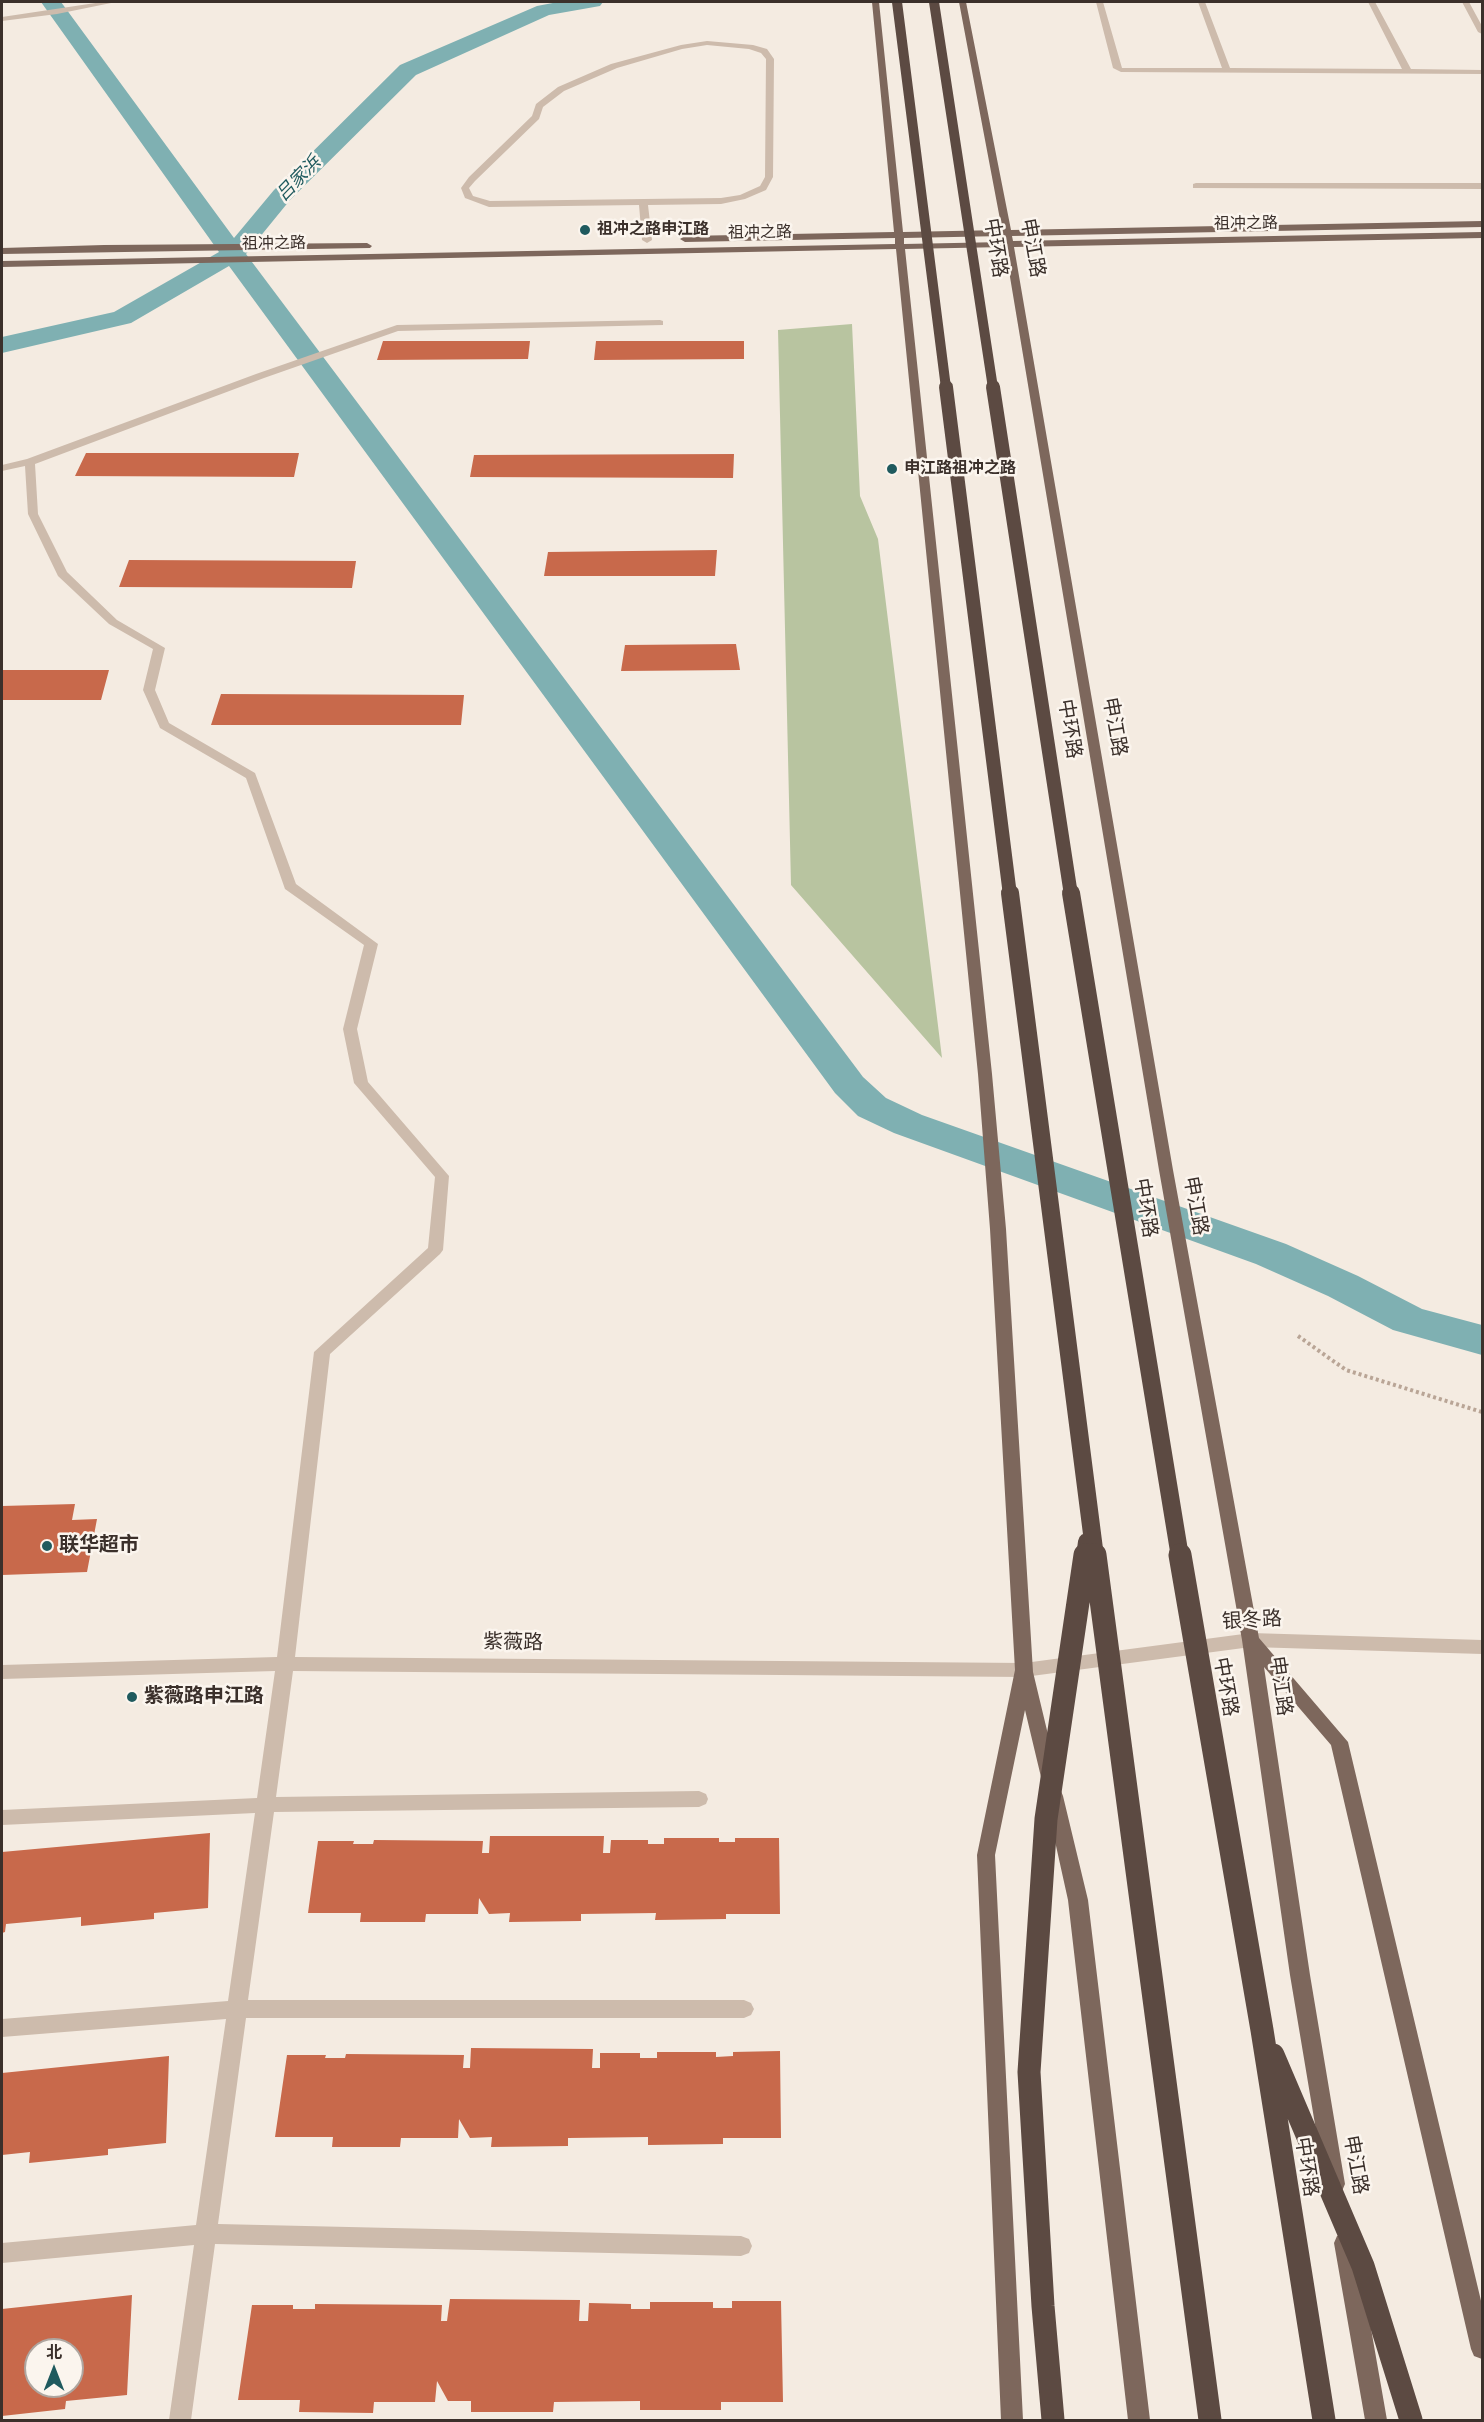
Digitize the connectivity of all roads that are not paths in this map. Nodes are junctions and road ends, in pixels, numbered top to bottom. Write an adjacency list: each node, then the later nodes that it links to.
1 (112, 2): 10 (street)
2 (875, 2): 24 (main road)
3 (897, 2): 32 (highway, bridge)
4 (934, 2): 44 (highway, 中环路, bridge)
5 (962, 2): 20 (main road, 申江路)
6 (1099, 2): 12 (street)
7 (1202, 2): 12 (street)
8 (1372, 2): 13 (street)
9 (1465, 2): 11 (street)
10 (2, 19)
11 (1482, 32)
12 (1227, 72): 13 (street)
13 (1408, 72): 14 (street)
14 (1482, 72)
15 (1196, 186): 16 (street)
16 (1482, 186)
17 (643, 202): 17 (street); 21 (street)
18 (1482, 224): 20 (main road, 祖冲之路)
19 (1482, 235): 20 (main road, 祖冲之路)
20 (1008, 237): 24 (main road, 祖冲之路); 33 (main road, 申江路)
21 (647, 240): 22 (main road); 25 (main road)
22 (658, 240)
23 (670, 240): 24 (main road, 祖冲之路)
24 (899, 240): 28 (main road, 祖冲之路); 36 (main road)
25 (636, 241)
26 (525, 243): 27 (main road, 祖冲之路)
27 (2, 250)
28 (2, 264)
29 (660, 322): 30 (street)
30 (30, 462): 31 (street); 35 (street)
31 (2, 468)
32 (1090, 1520): 51 (highway, bridge); 53 (highway, bridge)
33 (1251, 1640): 34 (street, 银冬路); 36 (street, 银冬路); 48 (main road); 55 (main road, 申江路)
34 (1482, 1647)
35 (285, 1664): 36 (street, 紫薇路); 37 (street, 紫薇路); 39 (street)
36 (1024, 1670): 50 (main road); 52 (main road)
37 (2, 1671)
38 (699, 1799): 39 (street)
39 (266, 1805): 40 (street); 41 (street)
40 (2, 1817)
41 (237, 2008): 42 (street); 43 (street); 45 (street)
42 (744, 2008)
43 (2, 2028)
44 (1262, 2030): 54 (highway, 中环路, bridge); 56 (highway, bridge)
45 (206, 2234): 46 (street); 47 (street); 49 (street)
46 (741, 2246)
47 (2, 2253)
48 (1482, 2349)
49 (180, 2421)
50 (1012, 2421)
51 (1053, 2421)
52 (1139, 2421)
53 (1210, 2421)
54 (1324, 2421)
55 (1376, 2421)
56 (1411, 2421)

